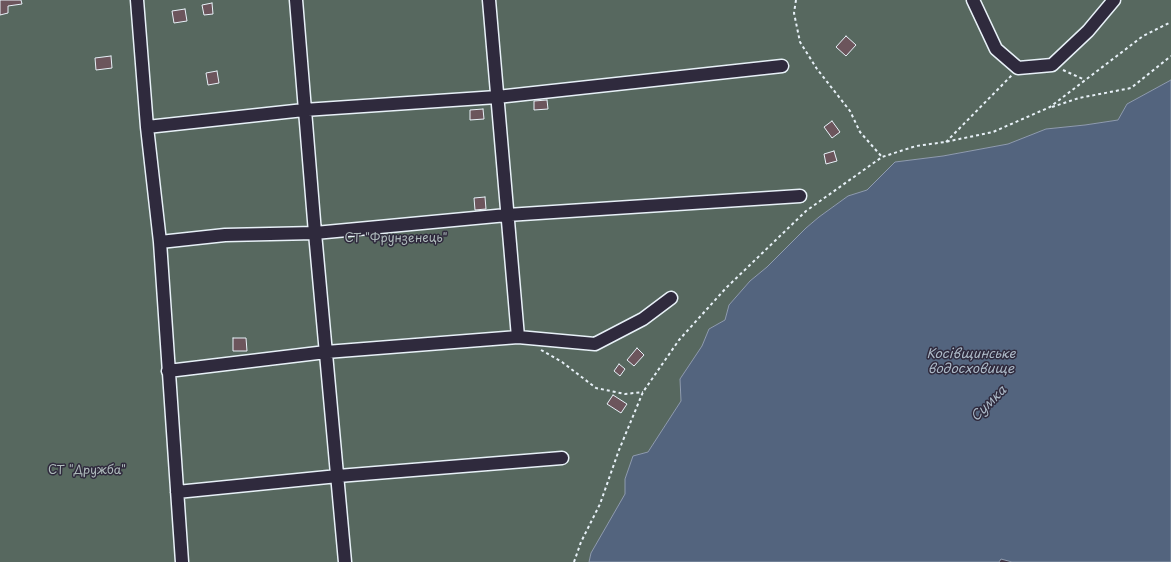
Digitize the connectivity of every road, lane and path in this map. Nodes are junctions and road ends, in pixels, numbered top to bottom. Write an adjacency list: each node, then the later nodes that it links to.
1 (137, 0): 16 (street)
2 (296, 0): 15 (street)
3 (489, 0): 13 (street)
4 (796, 0): 18 (path)
5 (973, 0): 11 (street)
6 (1114, 0): 9 (street)
7 (1171, 22): 12 (path)
8 (1171, 56): 14 (path)
9 (1052, 65): 11 (street); 12 (path)
10 (782, 66): 13 (street)
11 (1018, 68): 17 (path)
12 (1085, 80): 14 (path)
13 (497, 96): 15 (street); 20 (street)
14 (1050, 107): 17 (path)
15 (304, 110): 16 (street); 21 (street)
16 (147, 127): 22 (street)
17 (945, 142): 18 (path)
18 (882, 157): 28 (path)
19 (800, 196): 20 (street)
20 (507, 216): 21 (street); 24 (street)
21 (315, 233): 22 (street); 26 (street)
22 (160, 242): 27 (street)
23 (671, 298): 24 (street)
24 (518, 337): 26 (street)
25 (537, 348): 28 (path)
26 (326, 352): 27 (street); 30 (street)
27 (168, 371): 31 (street)
28 (644, 392): 34 (path)
29 (562, 458): 30 (street)
30 (338, 476): 31 (street); 33 (street)
31 (177, 492): 32 (street)
32 (182, 562)
33 (345, 562)
34 (574, 562)

